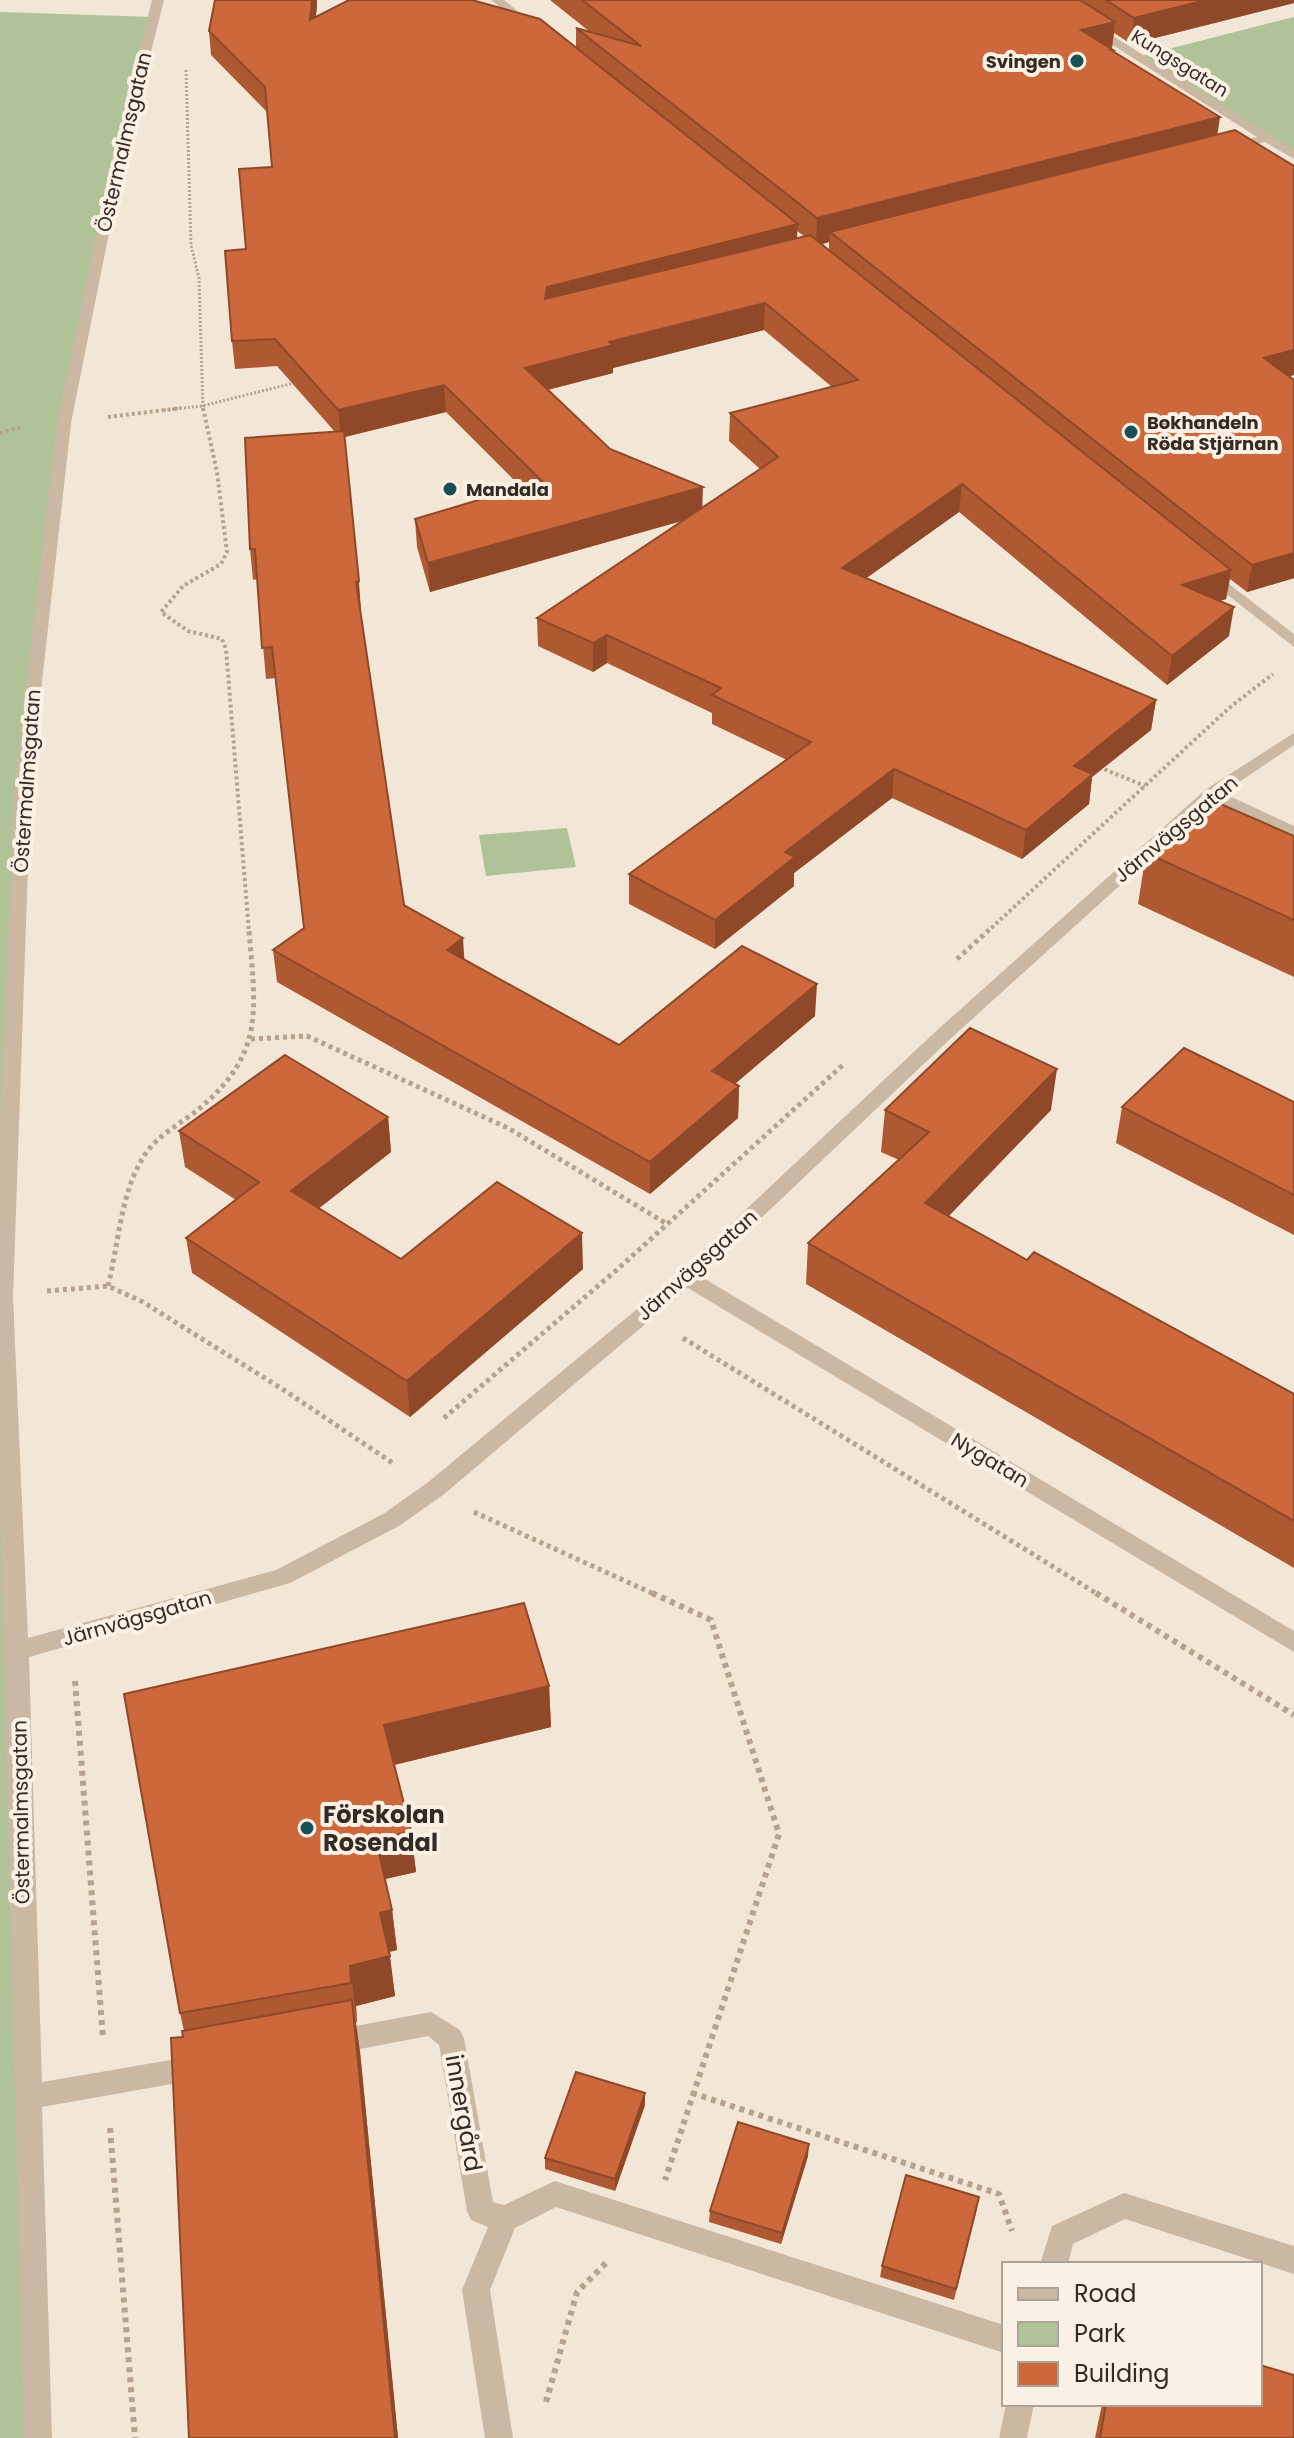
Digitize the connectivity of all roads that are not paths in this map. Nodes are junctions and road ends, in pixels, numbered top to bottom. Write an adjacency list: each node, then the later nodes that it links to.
1 (158, 0): 15 (street, Östermalmsgatan)
2 (497, 0): 4 (street)
3 (1048, 0): 5 (street, Kungsgatan)
4 (546, 40)
5 (1267, 138): 6 (street); 7 (street, Kungsgatan)
6 (1221, 150)
7 (1294, 155)
8 (1195, 562): 9 (street)
9 (1294, 642)
10 (1294, 738): 11 (street, Järnvägsgatan)
11 (1205, 800): 12 (street); 13 (street, Järnvägsgatan)
12 (1294, 832)
13 (686, 1277): 14 (street, Nygatan); 15 (street, Järnvägsgatan)
14 (1294, 1643)
15 (17, 1651): 18 (street, Östermalmsgatan)
16 (307, 2047): 19 (street, innergård)
17 (230, 2061): 18 (street)
18 (29, 2097): 24 (street, Östermalmsgatan)
19 (505, 2219): 22 (street); 25 (street)
20 (1294, 2260): 21 (street)
21 (1055, 2262)
22 (1002, 2338)
23 (1020, 2406): 26 (street)
24 (38, 2438)
25 (499, 2438)
26 (1013, 2438)

